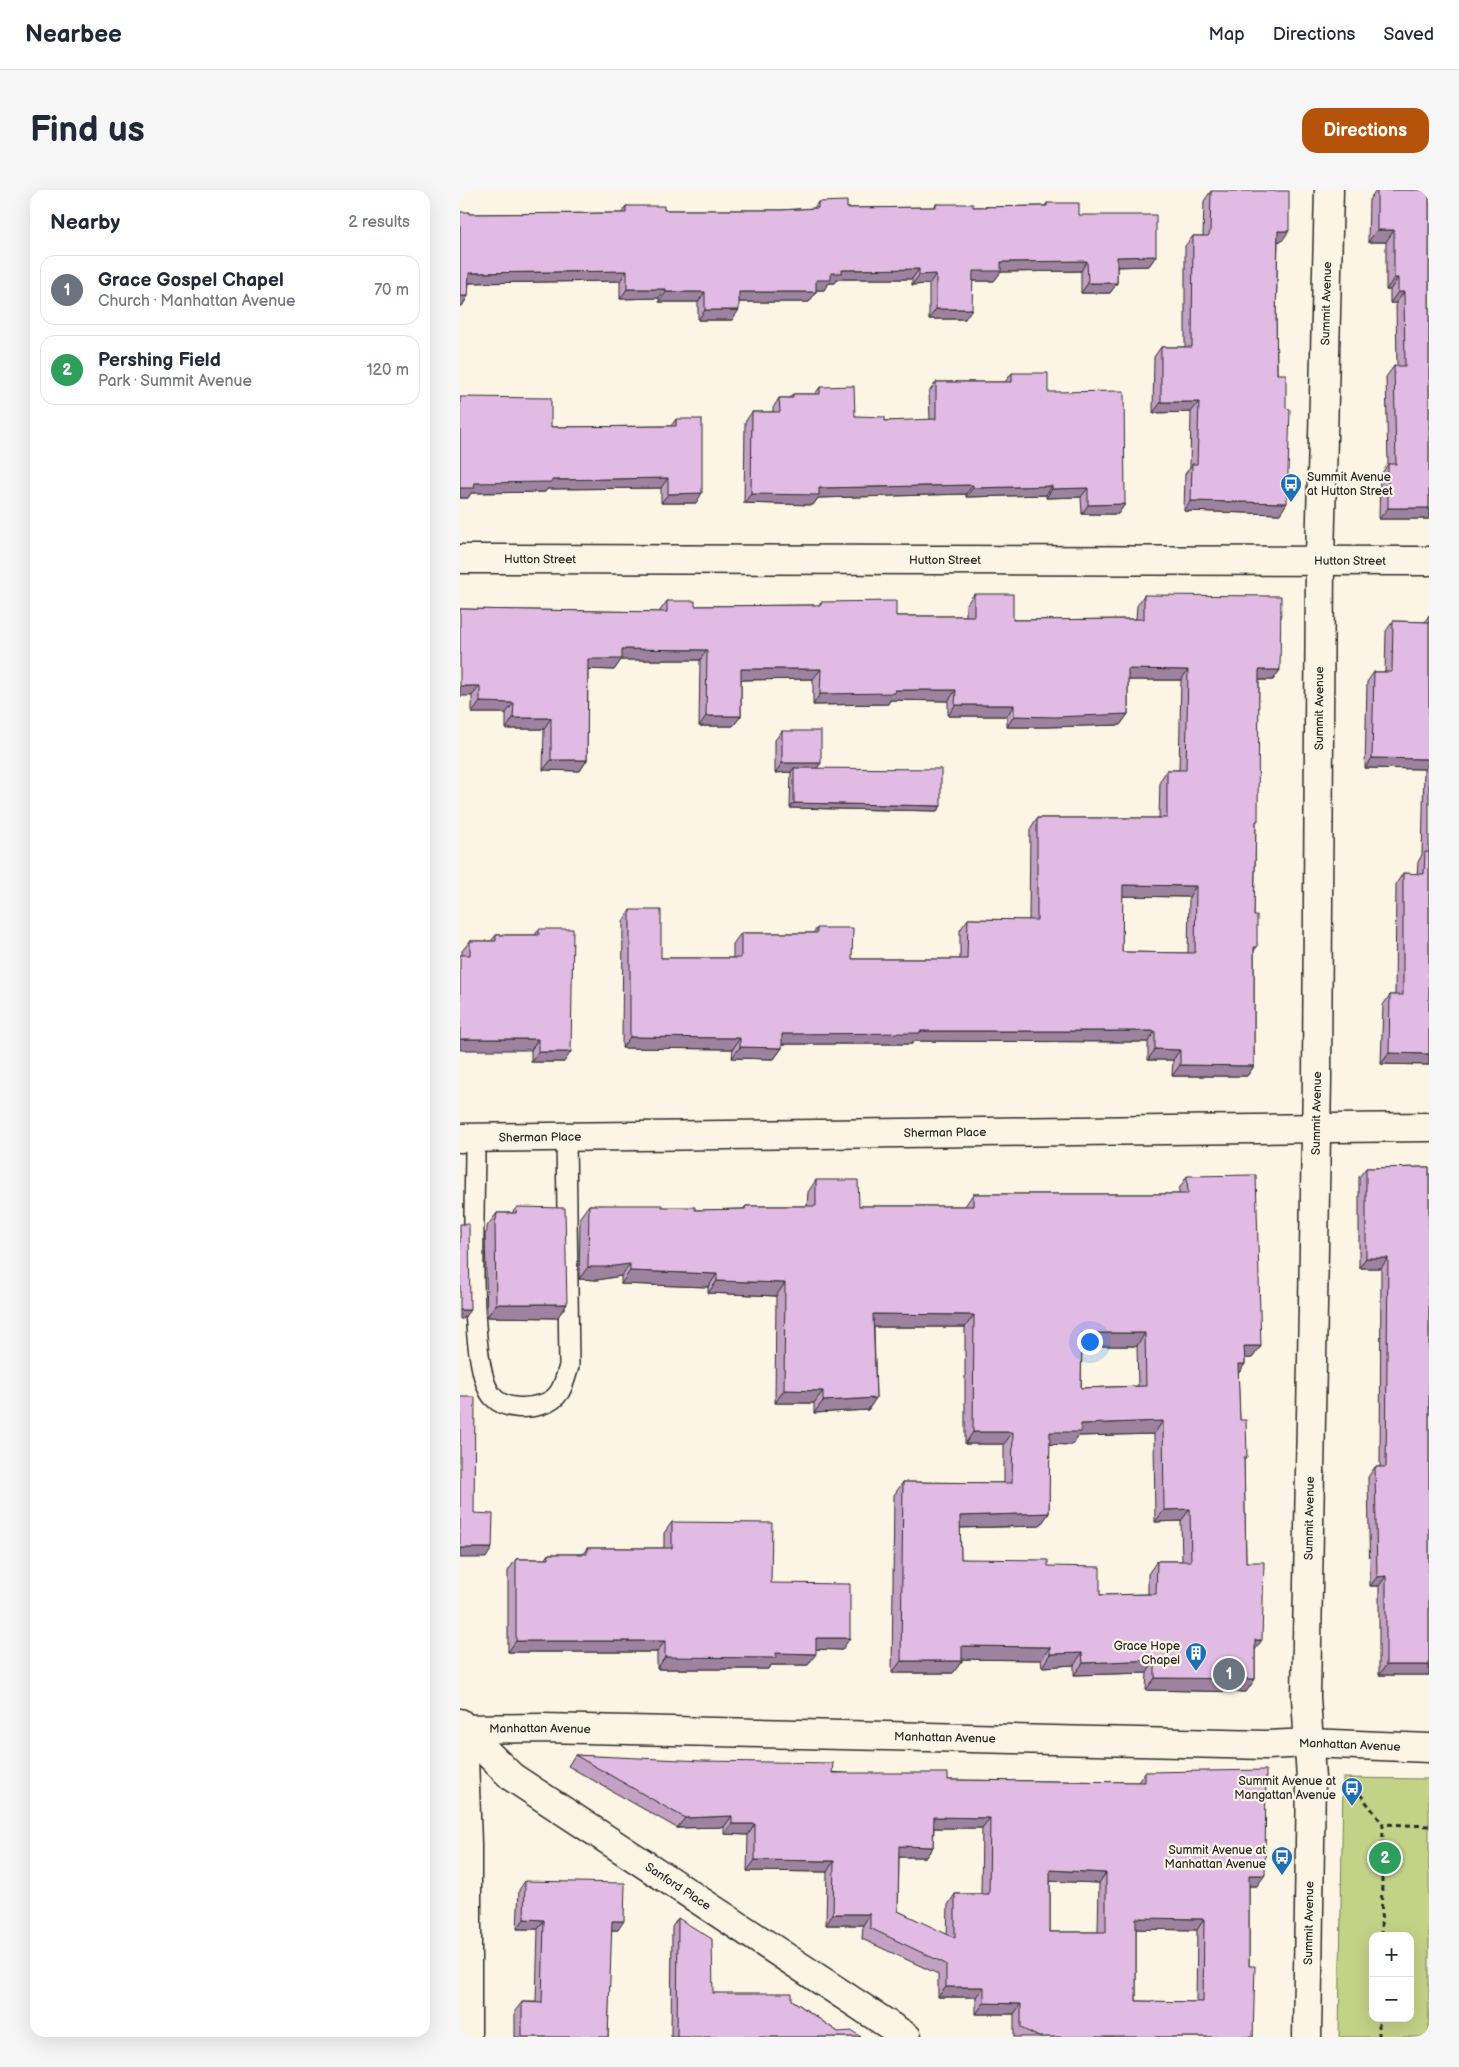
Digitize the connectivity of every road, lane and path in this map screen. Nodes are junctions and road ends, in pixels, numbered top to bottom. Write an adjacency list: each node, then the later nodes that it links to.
1 (1328, 190): 3 (street, Summit Avenue)
2 (460, 559): 3 (street, Hutton Street)
3 (1320, 559): 4 (street, Hutton Street); 6 (street, Summit Avenue)
4 (1429, 560)
5 (1429, 1127): 6 (street, Sherman Place)
6 (1316, 1128): 7 (street, Sherman Place); 10 (street, Summit Avenue)
7 (566, 1136): 8 (street, Sherman Place); 8 (lane)
8 (468, 1138)
9 (461, 1727): 10 (street, Manhattan Avenue); 17 (street); 18 (street, Sanford Place)
10 (1309, 1743): 11 (street, Manhattan Avenue); 19 (street, Summit Avenue)
11 (1429, 1748)
12 (1349, 1780): 13 (path)
13 (1383, 1824): 14 (path); 15 (path)
14 (1429, 1826)
15 (1381, 1932)
16 (1379, 2022): 20 (path)
17 (467, 2037)
18 (907, 2037)
19 (1307, 2037)
20 (1378, 2037)

